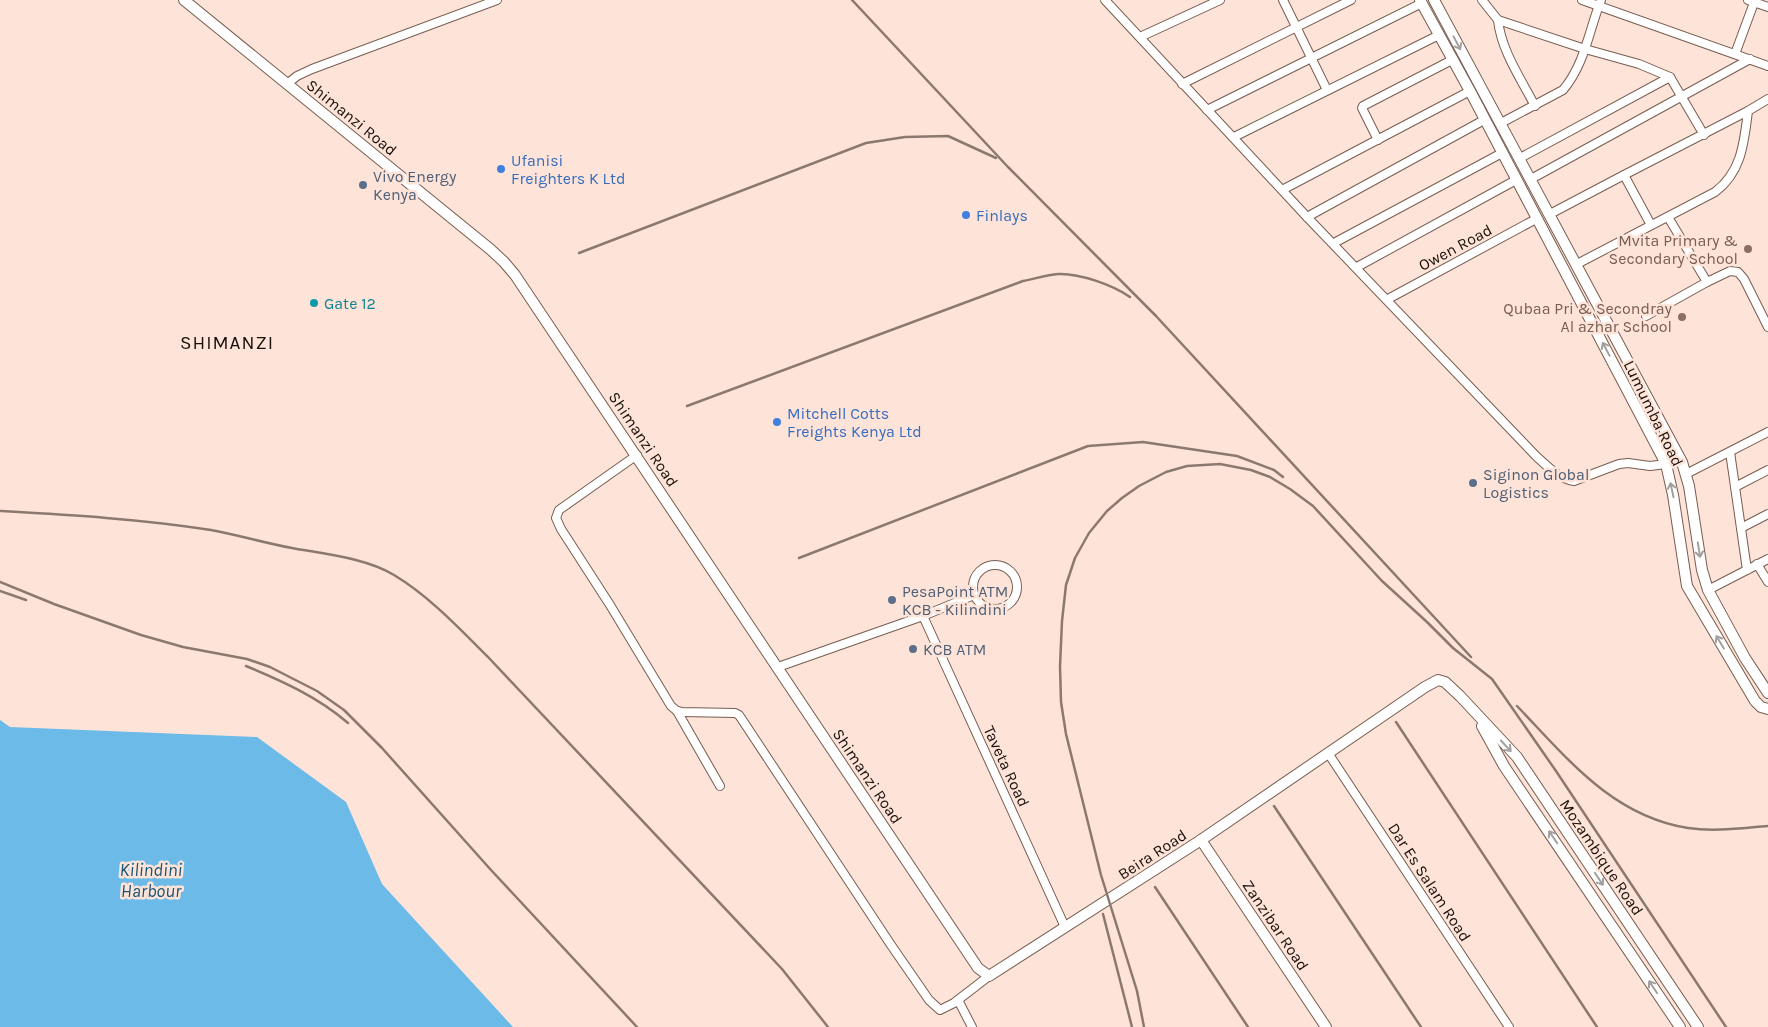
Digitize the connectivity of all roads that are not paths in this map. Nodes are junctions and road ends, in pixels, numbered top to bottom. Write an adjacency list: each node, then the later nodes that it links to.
1 (184, 0): 25 (main road, Shimanzi Road)
2 (497, 0): 25 (street)
3 (1283, 0): 15 (street)
4 (1351, 0): 15 (street)
5 (1434, 0): 35 (main road, Lumumba Road, one-way to 35)
6 (1482, 0): 14 (street)
7 (1582, 0): 12 (street)
8 (1110, 1): 17 (street)
9 (1214, 1): 17 (street)
10 (1752, 1): 13 (street); 19 (street)
11 (1421, 2): 16 (main road, Lumumba Road); 20 (street)
12 (1600, 3): 18 (street); 19 (street)
13 (1768, 7)
14 (1498, 20): 18 (street); 31 (street)
15 (1296, 27): 20 (street); 26 (street)
16 (1439, 34): 22 (main road, Lumumba Road); 27 (street)
17 (1140, 37): 26 (street)
18 (1585, 49): 24 (street); 31 (street)
19 (1735, 54): 21 (street)
20 (1312, 59): 27 (street); 32 (street)
21 (1750, 59): 23 (street); 29 (street)
22 (1452, 60): 28 (main road, Lumumba Road); 38 (street)
23 (1768, 66)
24 (1670, 77): 29 (street); 40 (street)
25 (287, 84): 61 (main road, Shimanzi Road)
26 (1182, 84): 32 (street)
27 (1327, 90): 37 (street)
28 (1470, 91): 34 (main road, Lumumba Road); 38 (street)
29 (1682, 97): 36 (street); 42 (street)
30 (1768, 99): 33 (street)
31 (1535, 106): 35 (street)
32 (1207, 110): 37 (street)
33 (1748, 111): 36 (street); 47 (street)
34 (1484, 120): 39 (main road, Lumumba Road); 46 (street)
35 (1501, 123): 40 (main road, Lumumba Road)
36 (1704, 135): 41 (street)
37 (1234, 137): 44 (street)
38 (1378, 140): 44 (street)
39 (1502, 153): 43 (main road, Lumumba Road); 50 (street)
40 (1520, 158): 42 (main road, Lumumba Road)
41 (1624, 175): 45 (street); 49 (street)
42 (1531, 178): 45 (main road, Lumumba Road)
43 (1516, 180): 48 (main road, Lumumba Road); 54 (street)
44 (1282, 190): 46 (street)
45 (1550, 214): 51 (main road, Lumumba Road)
46 (1307, 216): 50 (street)
47 (1668, 217): 49 (street); 55 (street)
48 (1536, 219): 52 (main road, Lumumba Road); 56 (street, Owen Road)
49 (1651, 225): 53 (street)
50 (1334, 243): 54 (street)
51 (1567, 246): 52 (main road); 53 (main road, Lumumba Road)
52 (1554, 253): 62 (main road, Lumumba Road, one-way to 52)
53 (1577, 264): 64 (main road, Lumumba Road)
54 (1357, 267): 56 (street)
55 (1708, 282): 57 (street); 58 (street)
56 (1388, 299): 62 (street)
57 (1646, 316)
58 (1768, 327)
59 (1768, 432): 60 (street)
60 (1730, 452): 64 (street); 65 (street)
61 (637, 456): 77 (main road, Shimanzi Road); 81 (street)
62 (1666, 464): 76 (main road, Lumumba Road, one-way to 62)
63 (1768, 470): 65 (street)
64 (1686, 474): 72 (main road, Lumumba Road, one-way to 72)
65 (1735, 487): 67 (street)
66 (1768, 514): 67 (street)
67 (1741, 528): 70 (street)
68 (1768, 559): 69 (street)
69 (1758, 564): 70 (street); 71 (street)
70 (1747, 570): 72 (street)
71 (1768, 582)
72 (1708, 590): 75 (main road, Lumumba Road)
73 (974, 595): 73 (street); 74 (street)
74 (923, 616): 77 (street); 85 (street, Taveta Road)
75 (1746, 658): 76 (main road); 78 (main road, Lumumba Road)
76 (1733, 665): 79 (main road, Lumumba Road)
77 (778, 667): 86 (main road, Shimanzi Road)
78 (1768, 693)
79 (1768, 709)
80 (1473, 710): 82 (main road, Mozambique Road); 91 (main road, Mozambique Road, one-way to 80); 92 (main road, Mozambique Road, one-way to 92)
81 (677, 711): 83 (street); 87 (street)
82 (1328, 753): 84 (main road, Beira Road); 90 (street, Dar Es Salam Road)
83 (720, 786)
84 (1202, 840): 85 (main road, Beira Road); 89 (main road, Zanzibar Road)
85 (1066, 927): 86 (main road, Beira Road)
86 (989, 976): 87 (street)
87 (958, 1000): 88 (street)
88 (972, 1027)
89 (1326, 1027)
90 (1509, 1027)
91 (1680, 1027)
92 (1698, 1027)

